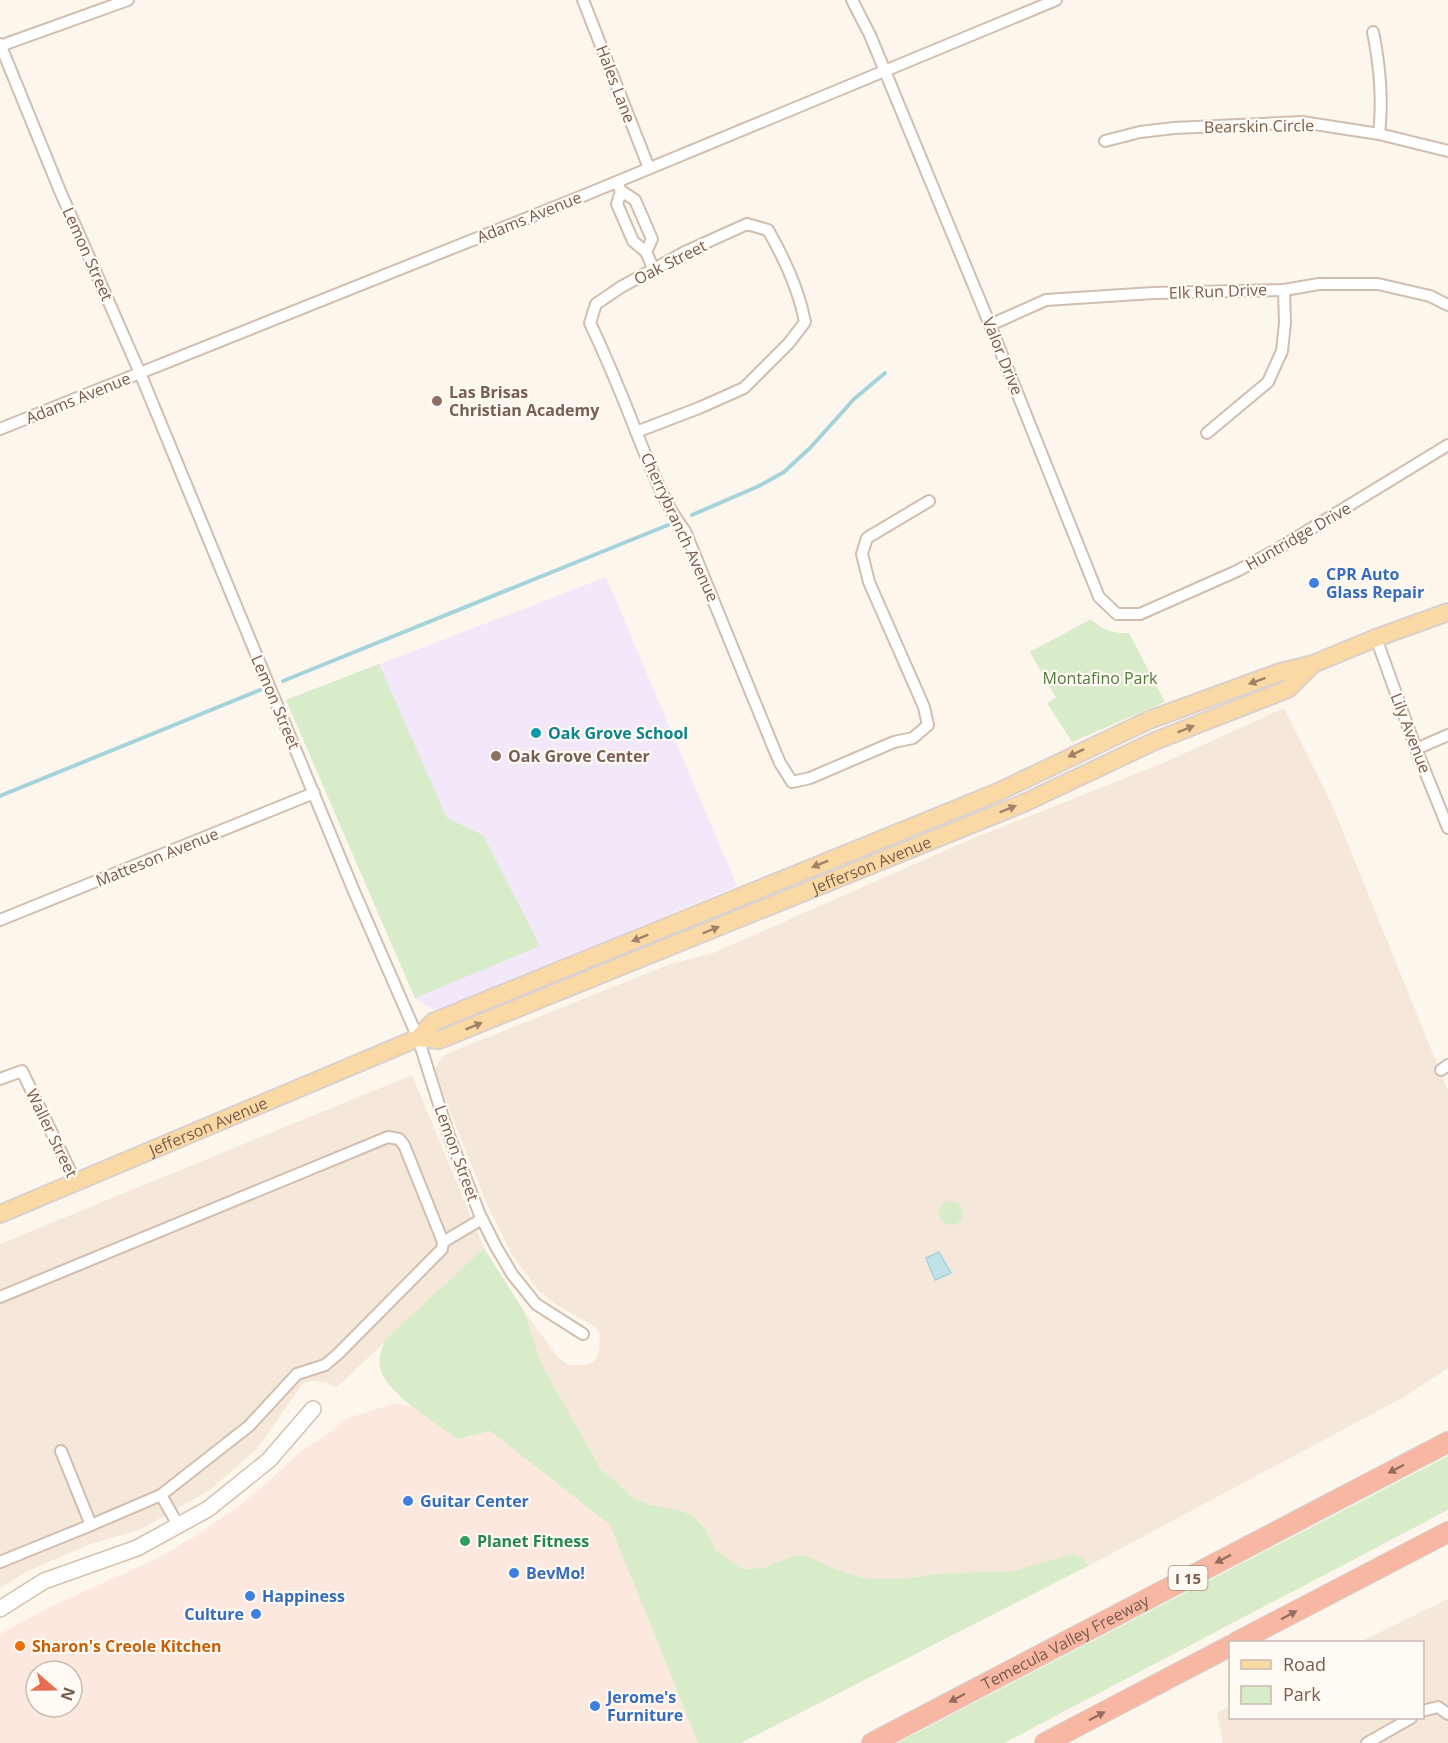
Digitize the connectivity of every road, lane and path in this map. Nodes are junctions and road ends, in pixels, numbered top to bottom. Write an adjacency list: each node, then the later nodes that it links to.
1 (128, 0): 6 (street)
2 (583, 0): 11 (street, Hales Lane)
3 (852, 0): 7 (street, Valor Drive)
4 (1056, 0): 7 (street, Adams Avenue)
5 (1373, 32): 8 (street)
6 (0, 45): 21 (street, Lemon Street)
7 (884, 71): 11 (street, Adams Avenue); 20 (street, Valor Drive)
8 (1379, 134): 9 (street, Bearskin Circle); 10 (street, Bearskin Circle)
9 (1106, 141)
10 (1448, 152)
11 (649, 168): 12 (street, Adams Avenue)
12 (619, 186): 13 (street); 14 (street); 21 (street, Adams Avenue)
13 (644, 220): 14 (street); 15 (street)
14 (627, 228): 15 (street)
15 (646, 252): 16 (street)
16 (654, 270): 18 (street, Oak Street); 23 (street, Oak Street)
17 (1284, 290): 19 (street, Elk Run Drive); 20 (street, Elk Run Drive); 24 (street)
18 (596, 304): 23 (street, Cherrybranch Avenue)
19 (1448, 305)
20 (990, 325): 28 (street, Valor Drive)
21 (140, 373): 22 (street, Adams Avenue); 34 (street, Lemon Street)
22 (0, 429)
23 (636, 432): 26 (street, Cherrybranch Avenue)
24 (1206, 433)
25 (1448, 445): 28 (street, Huntridge Drive)
26 (929, 501)
27 (1448, 612): 29 (main road, Jefferson Avenue)
28 (1140, 614)
29 (1376, 638): 30 (main road, Jefferson Avenue); 32 (street, Lily Avenue)
30 (1313, 664): 33 (main road, Jefferson Avenue, one-way to 33); 36 (main road, Jefferson Avenue, one-way to 30)
31 (1448, 735): 32 (street)
32 (1416, 749): 35 (street, Lily Avenue)
33 (998, 792): 36 (main road); 38 (main road, Jefferson Avenue, one-way to 38)
34 (314, 793): 37 (street, Matteson Avenue); 38 (street, Lemon Street)
35 (1448, 828)
36 (835, 880): 38 (main road, Jefferson Avenue, one-way to 36)
37 (0, 920)
38 (418, 1038): 40 (main road, Jefferson Avenue); 42 (street, Lemon Street)
39 (0, 1078): 40 (street, Waller Street)
40 (76, 1183): 41 (main road, Jefferson Avenue)
41 (0, 1214)
42 (482, 1220): 43 (street); 45 (street, Lemon Street)
43 (443, 1242): 44 (street); 49 (street)
44 (0, 1297)
45 (583, 1334)
46 (313, 1409): 51 (street)
47 (1448, 1442): 60 (highway, Temecula Valley Freeway / I 15, one-way to 60)
48 (61, 1451): 50 (street)
49 (161, 1495): 50 (street); 51 (street)
50 (91, 1525): 53 (street)
51 (178, 1525): 54 (street)
52 (1448, 1532): 55 (highway, one-way to 52)
53 (0, 1562)
54 (0, 1609)
55 (1239, 1641)
56 (1229, 1647): 61 (highway, one-way to 56)
57 (1424, 1710): 58 (street)
58 (1448, 1714)
59 (1409, 1719): 62 (street)
60 (872, 1743)
61 (1046, 1743)
62 (1368, 1743)

